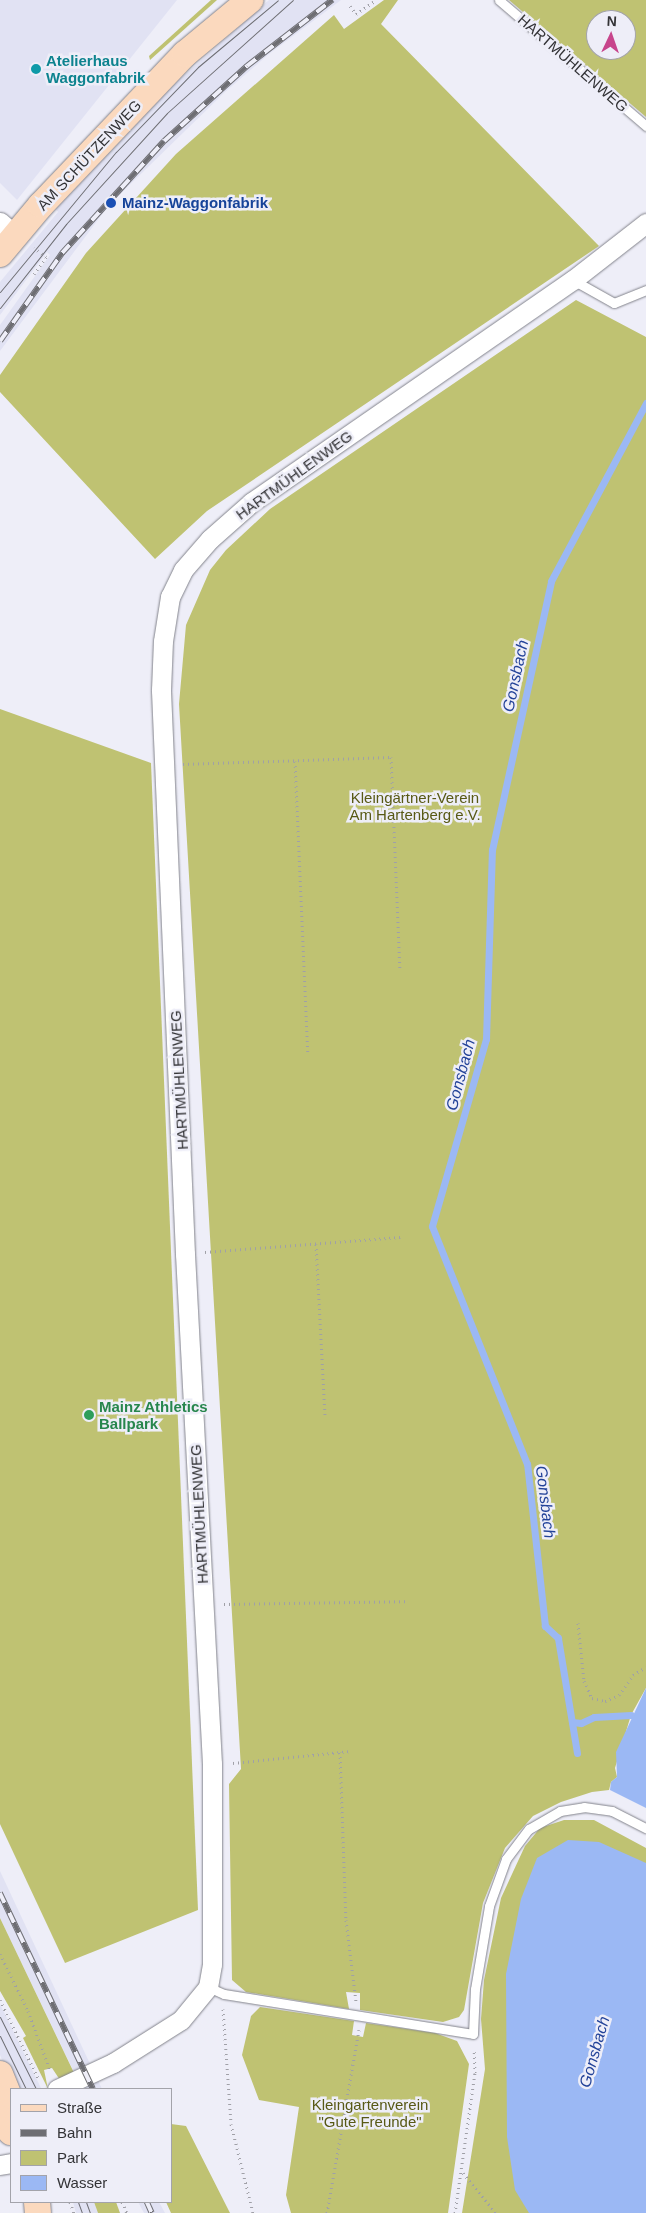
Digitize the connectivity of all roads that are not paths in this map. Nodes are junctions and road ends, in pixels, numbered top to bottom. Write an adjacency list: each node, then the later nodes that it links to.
1 (250, 0): 5 (main road, AM SCHÜTZENWEG)
2 (499, 0): 3 (lane, HARTMÜHLENWEG)
3 (646, 126)
4 (646, 223): 6 (street, HARTMÜHLENWEG)
5 (11, 239)
6 (573, 280): 7 (lane); 9 (street, HARTMÜHLENWEG)
7 (646, 290)
8 (646, 1828): 9 (lane)
9 (216, 1990): 11 (street)
10 (0, 2074): 12 (main road)
11 (59, 2088)
12 (10, 2099)
13 (0, 2119): 14 (main road)
14 (10, 2131)

